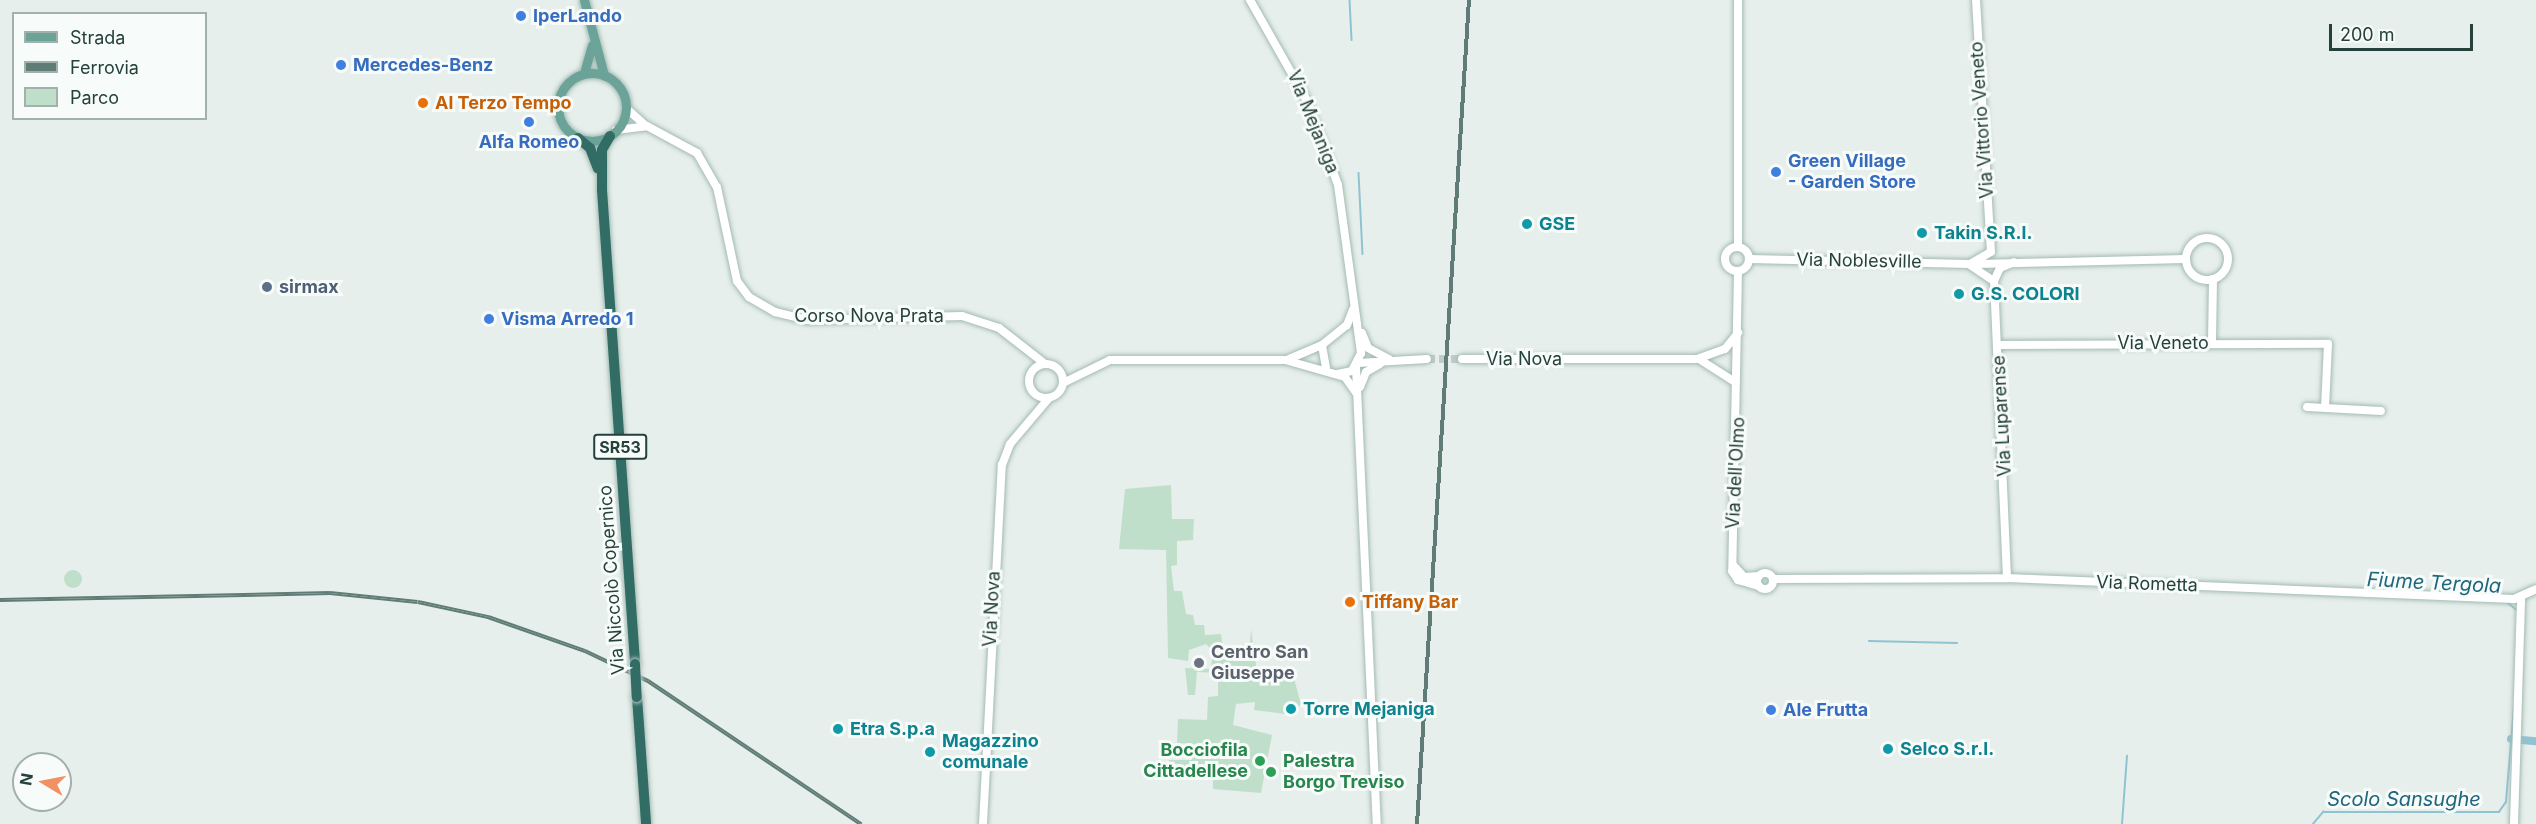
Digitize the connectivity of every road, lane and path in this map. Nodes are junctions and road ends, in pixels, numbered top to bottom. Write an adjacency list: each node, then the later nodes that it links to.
1 (584, 0): 5 (main road)
2 (1250, 0): 22 (main road, Via Mejaniga)
3 (1738, 0): 13 (main road)
4 (1976, 0): 14 (main road, Via Vittorio Veneto)
5 (592, 42): 6 (main road); 7 (main road)
6 (584, 73): 7 (main road); 11 (main road, SR53)
7 (604, 75): 8 (main road)
8 (626, 108): 9 (main road); 10 (main road, SR53)
9 (646, 126): 10 (main road); 29 (main road, Corso Nova Prata)
10 (613, 133): 11 (main road); 12 (highway, Via Niccolò Copernico / SR53)
11 (578, 138): 12 (highway, Via Niccolò Copernico / SR53)
12 (602, 190): 65 (highway, Via Niccolò Copernico / SR53, bridge)
13 (1738, 247): 15 (main road); 19 (main road, Via dell'Olmo)
14 (1991, 252): 17 (main road); 18 (main road)
15 (1749, 259): 18 (main road, Via Noblesville); 19 (main road)
16 (2185, 259): 17 (main road, Via Noblesville); 20 (main road); 20 (main road)
17 (2014, 262): 18 (main road, Via Noblesville); 21 (main road)
18 (1970, 264): 21 (main road)
19 (1738, 271): 24 (main road, Via dell'Olmo)
20 (2213, 279): 26 (main road)
21 (1994, 281): 28 (main road, Via Luparense)
22 (1355, 290): 23 (main road, Via Mejaniga); 25 (main road, Via Mejaniga)
23 (1356, 302): 30 (main road, Via Mejaniga); 36 (main road, Via Mejaniga)
24 (1738, 332): 31 (main road); 32 (main road, Via dell'Olmo)
25 (1336, 334): 27 (main road, Via Mejaniga); 30 (main road)
26 (2212, 343): 28 (main road, Via Veneto); 54 (main road, Via Veneto)
27 (1322, 345): 35 (main road, Via Nova); 43 (main road)
28 (1999, 345): 59 (main road, Via Luparense)
29 (1018, 346): 39 (main road, Corso Nova Prata); 45 (main road, Corso Nova Prata)
30 (1359, 347): 36 (main road); 40 (main road, Via Mejaniga)
31 (1723, 350): 32 (main road); 33 (main road); 42 (main road)
32 (1736, 353): 38 (main road, Via dell'Olmo)
33 (1697, 358): 34 (main road, Via Nova); 42 (main road)
34 (1462, 359)
35 (1285, 360): 41 (main road, Via Nova); 43 (main road, Via Nova)
36 (1389, 360): 37 (main road); 40 (main road); 49 (main road)
37 (1427, 360)
38 (1736, 363): 42 (main road); 47 (main road, Via dell'Olmo)
39 (1045, 364): 44 (main road, Via Nova); 45 (main road)
40 (1357, 365): 46 (main road); 49 (main road, Via Mejaniga)
41 (1086, 368): 44 (main road, Via Nova); 48 (main road, Via Nova)
42 (1718, 368): 47 (main road)
43 (1327, 369): 46 (main road, Via Mejaniga)
44 (1059, 370): 48 (main road)
45 (1032, 372): 50 (main road)
46 (1336, 374): 52 (main road, Via Mejaniga)
47 (1735, 382): 58 (main road, Via dell'Olmo)
48 (1063, 383): 51 (main road, Via Nova)
49 (1359, 391): 52 (main road, Via Mejaniga)
50 (1036, 394): 51 (main road); 56 (main road)
51 (1049, 398): 56 (main road, Via Nova)
52 (1360, 406): 66 (main road, Via Mejaniga)
53 (2307, 407): 54 (main road)
54 (2325, 407): 55 (main road)
55 (2380, 411)
56 (1036, 412): 64 (main road, Via Nova)
57 (1759, 576): 58 (main road, Via Rometta); 60 (main road, Via Rometta); 61 (main road)
58 (1738, 577): 61 (main road)
59 (2007, 578): 60 (main road, Via Rometta); 63 (main road, Via Rometta)
60 (1773, 579): 61 (main road, Via Rometta)
61 (1759, 586)
62 (2536, 588): 63 (main road)
63 (2521, 598): 67 (main road)
64 (983, 820)
65 (646, 824)
66 (1377, 824)
67 (2514, 824)

